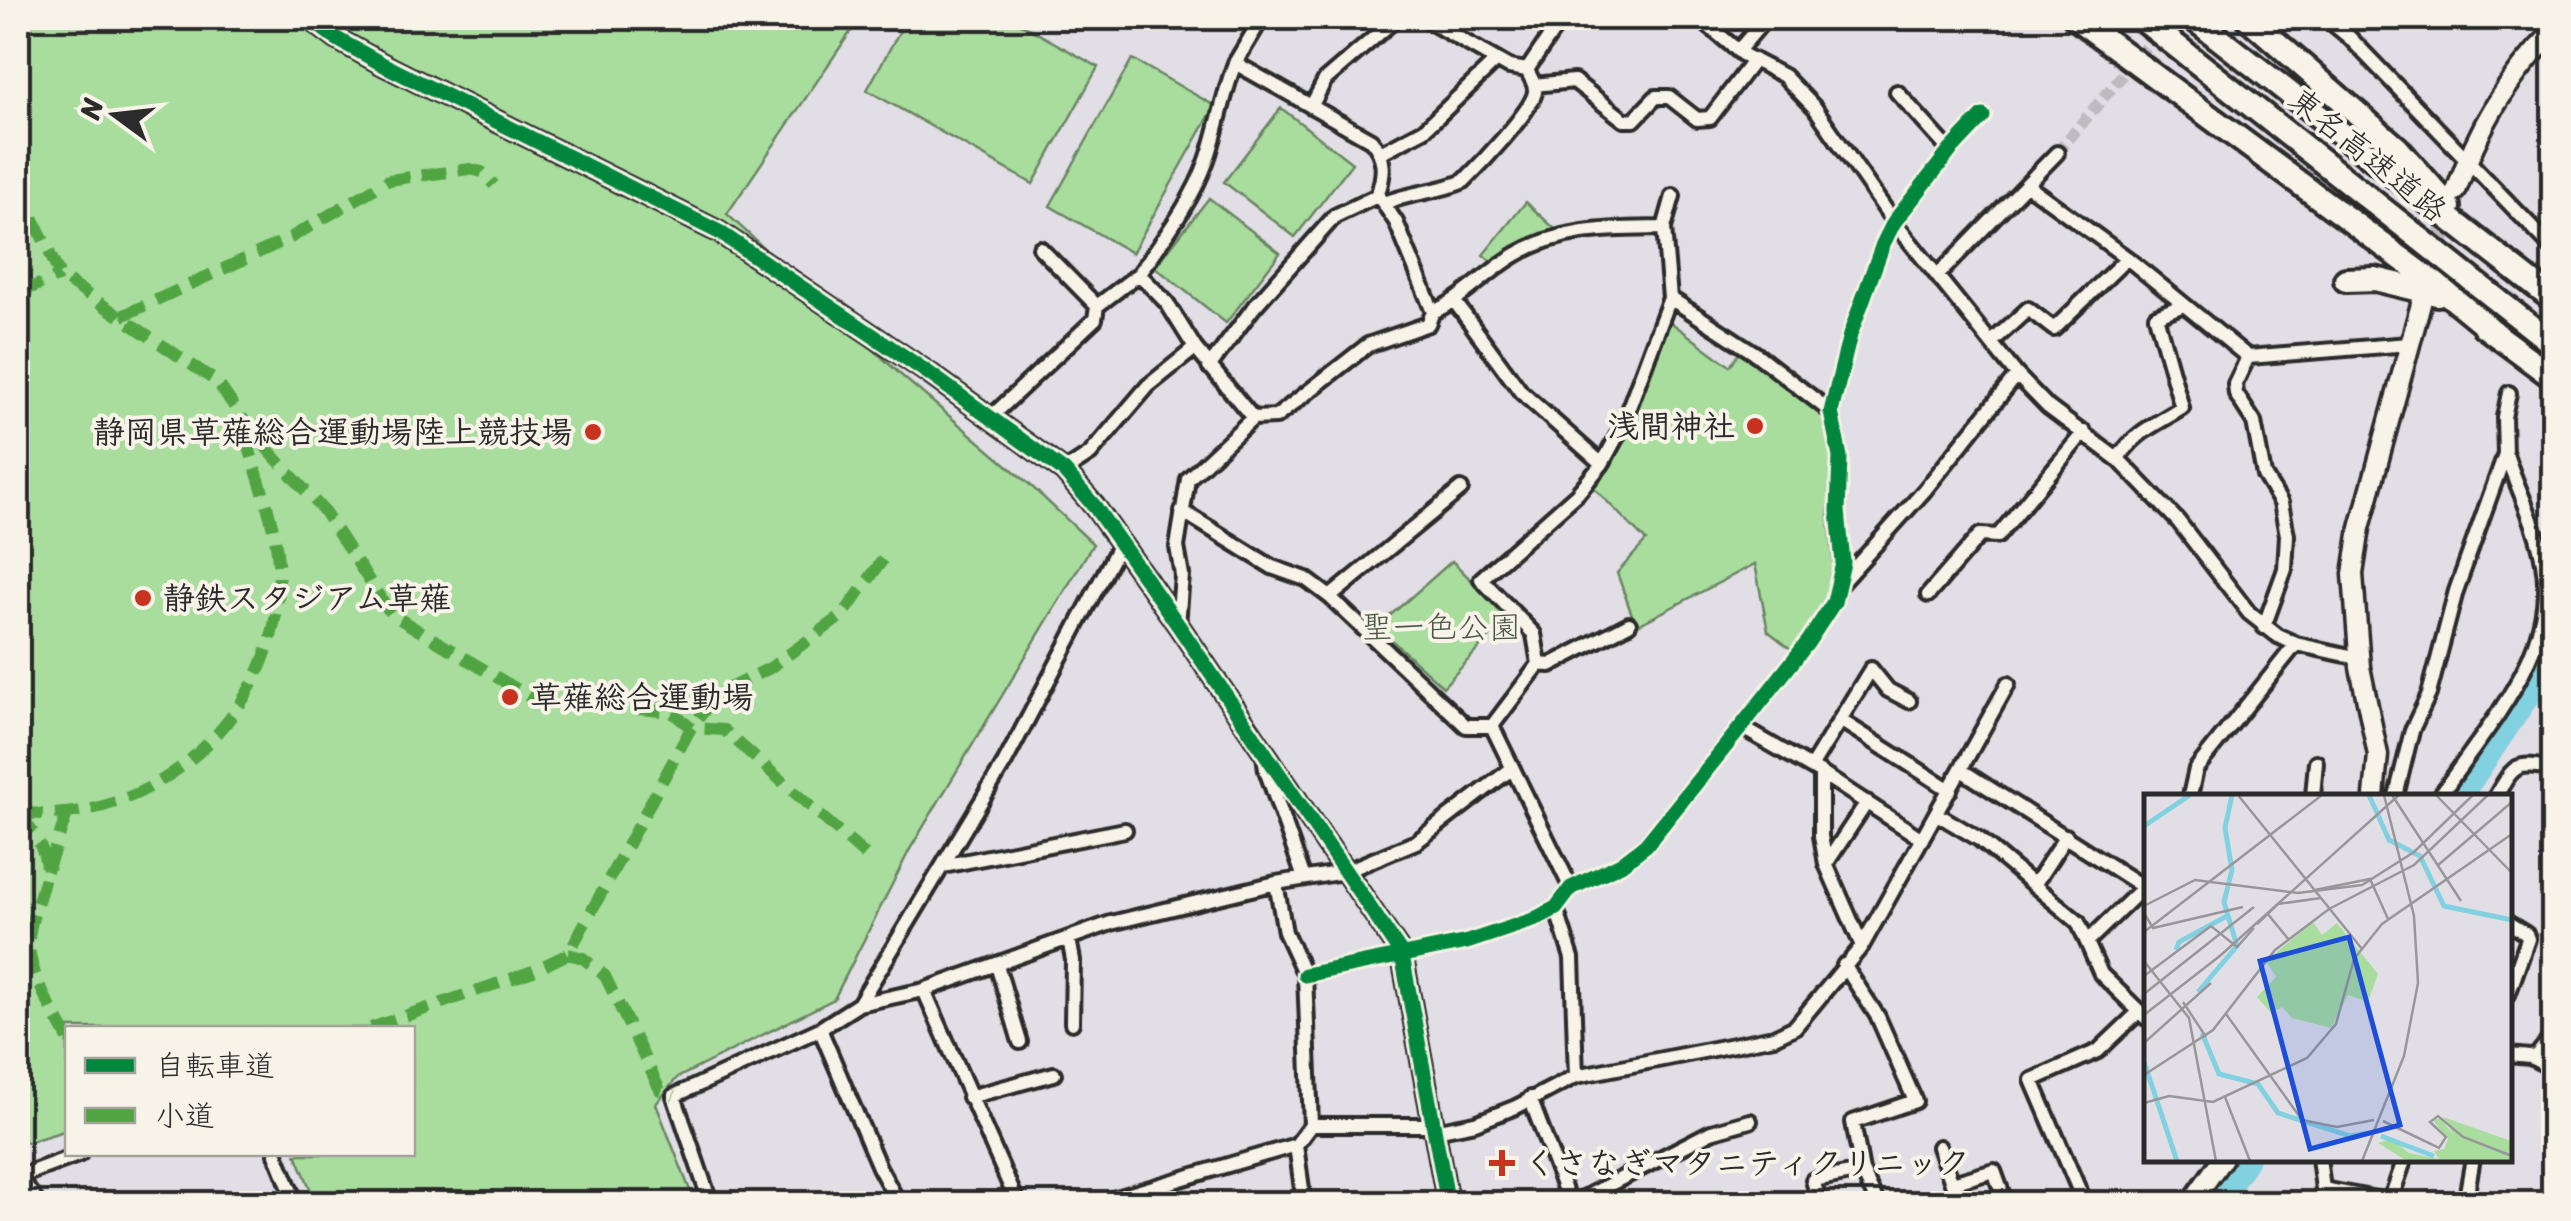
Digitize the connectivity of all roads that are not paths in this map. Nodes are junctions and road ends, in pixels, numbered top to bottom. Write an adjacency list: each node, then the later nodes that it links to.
1 (310, 18): 58 (street)
2 (1262, 18): 17 (street)
3 (1397, 18): 21 (street)
4 (1423, 18): 15 (street)
5 (1562, 18): 18 (street)
6 (1699, 18): 14 (street)
7 (1766, 18): 14 (street)
8 (2076, 18): 47 (highway)
9 (2141, 18): 50 (highway, 東名高速道路)
10 (2193, 18): 34 (highway, 東名高速道路)
11 (2248, 18): 34 (highway)
12 (2326, 18): 26 (street)
13 (2554, 31): 26 (street)
14 (1738, 51): 16 (street)
15 (1497, 60): 18 (street); 24 (street)
16 (1754, 60): 19 (street); 31 (street)
17 (1236, 63): 21 (street); 37 (street)
18 (1526, 70): 19 (street)
19 (1534, 85): 30 (street)
20 (1897, 92): 23 (street)
21 (1312, 105): 24 (street)
22 (1983, 116): 23 (street)
23 (1950, 151): 31 (street)
24 (1382, 152): 30 (street)
25 (2057, 153): 27 (street)
26 (2467, 159): 28 (street); 35 (street)
27 (2027, 185): 36 (street); 38 (street)
28 (2456, 191)
29 (1673, 196): 32 (street)
30 (1381, 199): 46 (street); 53 (street)
31 (1894, 222): 38 (street); 57 (street)
32 (1664, 228): 40 (street); 42 (street)
33 (1040, 248): 45 (street)
34 (2488, 250): 41 (highway, 東名高速道路)
35 (2554, 250)
36 (2126, 258): 44 (street); 48 (street)
37 (1139, 274): 45 (street); 51 (street)
38 (1938, 276): 48 (street)
39 (2346, 280): 47 (highway)
40 (1670, 298): 57 (street); 63 (street)
41 (2554, 300)
42 (1455, 302): 46 (street); 63 (street)
43 (2421, 304): 49 (street)
44 (2184, 305): 52 (street); 62 (street)
45 (1096, 306): 58 (street)
46 (1433, 312): 59 (street)
47 (2495, 334): 55 (highway)
48 (1993, 341): 54 (street)
49 (2409, 344): 52 (street); 75 (street)
50 (2554, 345)
51 (1195, 348): 53 (street); 64 (street)
52 (2248, 356): 73 (street)
53 (1209, 367): 59 (street)
54 (2017, 375): 60 (street); 68 (street)
55 (2554, 378)
56 (2509, 392): 61 (street)
57 (1830, 412): 68 (street)
58 (990, 417): 64 (street)
59 (1253, 418): 66 (street)
60 (2084, 432): 62 (street); 69 (street)
61 (2506, 454): 92 (street); 93 (street)
62 (2117, 459): 73 (street)
63 (1602, 464): 76 (street)
64 (1064, 470): 67 (street)
65 (1461, 489): 70 (street)
66 (1182, 512): 70 (street); 72 (street)
67 (1120, 544): 72 (street); 101 (street)
68 (1838, 586): 81 (street)
69 (1928, 595)
70 (1330, 597): 80 (street)
71 (1629, 624): 76 (street)
72 (1178, 625): 82 (street)
73 (2264, 626): 74 (street)
74 (2296, 644): 75 (street); 89 (street)
75 (2359, 658): 91 (street)
76 (1539, 664): 80 (street)
77 (2008, 684): 87 (street)
78 (1909, 701): 79 (street)
79 (1840, 720): 86 (street); 88 (street)
80 (1492, 726): 85 (street)
81 (1741, 727): 86 (street); 108 (street)
82 (1264, 754): 102 (street); 103 (street)
83 (2316, 762): 90 (street)
84 (2554, 769): 94 (street)
85 (1510, 770): 102 (street); 108 (street)
86 (1816, 770): 95 (street); 100 (street)
87 (1962, 770): 88 (street); 98 (street)
88 (1950, 790): 96 (street)
89 (2190, 794)
90 (2313, 794)
91 (2374, 794)
92 (2396, 794)
93 (2441, 794)
94 (2497, 794)
95 (1867, 802): 99 (street); 100 (street)
96 (1936, 814): 99 (street); 105 (street)
97 (1126, 830): 101 (street)
98 (2066, 836): 105 (street); 106 (street)
99 (1922, 840): 113 (street)
100 (1826, 864): 113 (street)
101 (943, 866): 120 (street)
102 (1344, 872): 103 (street); 114 (street)
103 (1304, 878): 104 (street)
104 (1276, 882): 111 (street); 117 (street)
105 (2034, 885): 112 (street)
106 (2144, 885)
107 (2144, 887): 112 (street)
108 (1571, 888): 109 (street)
109 (1556, 908): 114 (street); 130 (street)
110 (2511, 925): 118 (street)
111 (1068, 939): 115 (street); 122 (street)
112 (2087, 942): 121 (street)
113 (1862, 946): 116 (street)
114 (1402, 955): 117 (street); 135 (street)
115 (996, 965): 119 (street); 125 (street)
116 (1844, 965): 130 (street); 144 (street)
117 (1304, 975): 134 (street)
118 (2511, 989)
119 (924, 990): 120 (street); 131 (street)
120 (860, 1004): 123 (street)
121 (2143, 1015): 160 (street)
122 (1072, 1023)
123 (820, 1029): 150 (street); 151 (street)
124 (2554, 1041): 127 (street)
125 (1020, 1042)
126 (2511, 1055): 127 (street)
127 (2530, 1057): 128 (street)
128 (2554, 1069)
129 (1054, 1074): 131 (street)
130 (1576, 1076): 132 (street)
131 (969, 1097): 152 (street)
132 (1530, 1098): 135 (street); 156 (street)
133 (1750, 1122): 156 (street)
134 (1311, 1125): 135 (street); 136 (street)
135 (1434, 1128): 155 (street)
136 (1296, 1145): 153 (street); 154 (street)
137 (1939, 1147): 159 (street)
138 (75, 1156): 145 (street)
139 (277, 1156): 149 (street)
140 (2221, 1161): 161 (street)
141 (2319, 1161): 146 (street)
142 (2404, 1161): 147 (street)
143 (2472, 1161): 162 (street)
144 (1862, 1171): 157 (street); 158 (street)
145 (18, 1178): 148 (street)
146 (2322, 1196): 147 (street)
147 (2397, 1202)
148 (34, 1204)
149 (296, 1204)
150 (711, 1204)
151 (899, 1204)
152 (1018, 1204)
153 (1096, 1204)
154 (1304, 1204)
155 (1448, 1204)
156 (1571, 1204)
157 (1820, 1204)
158 (1878, 1204)
159 (2006, 1204)
160 (2085, 1204)
161 (2190, 1204)
162 (2465, 1204)

